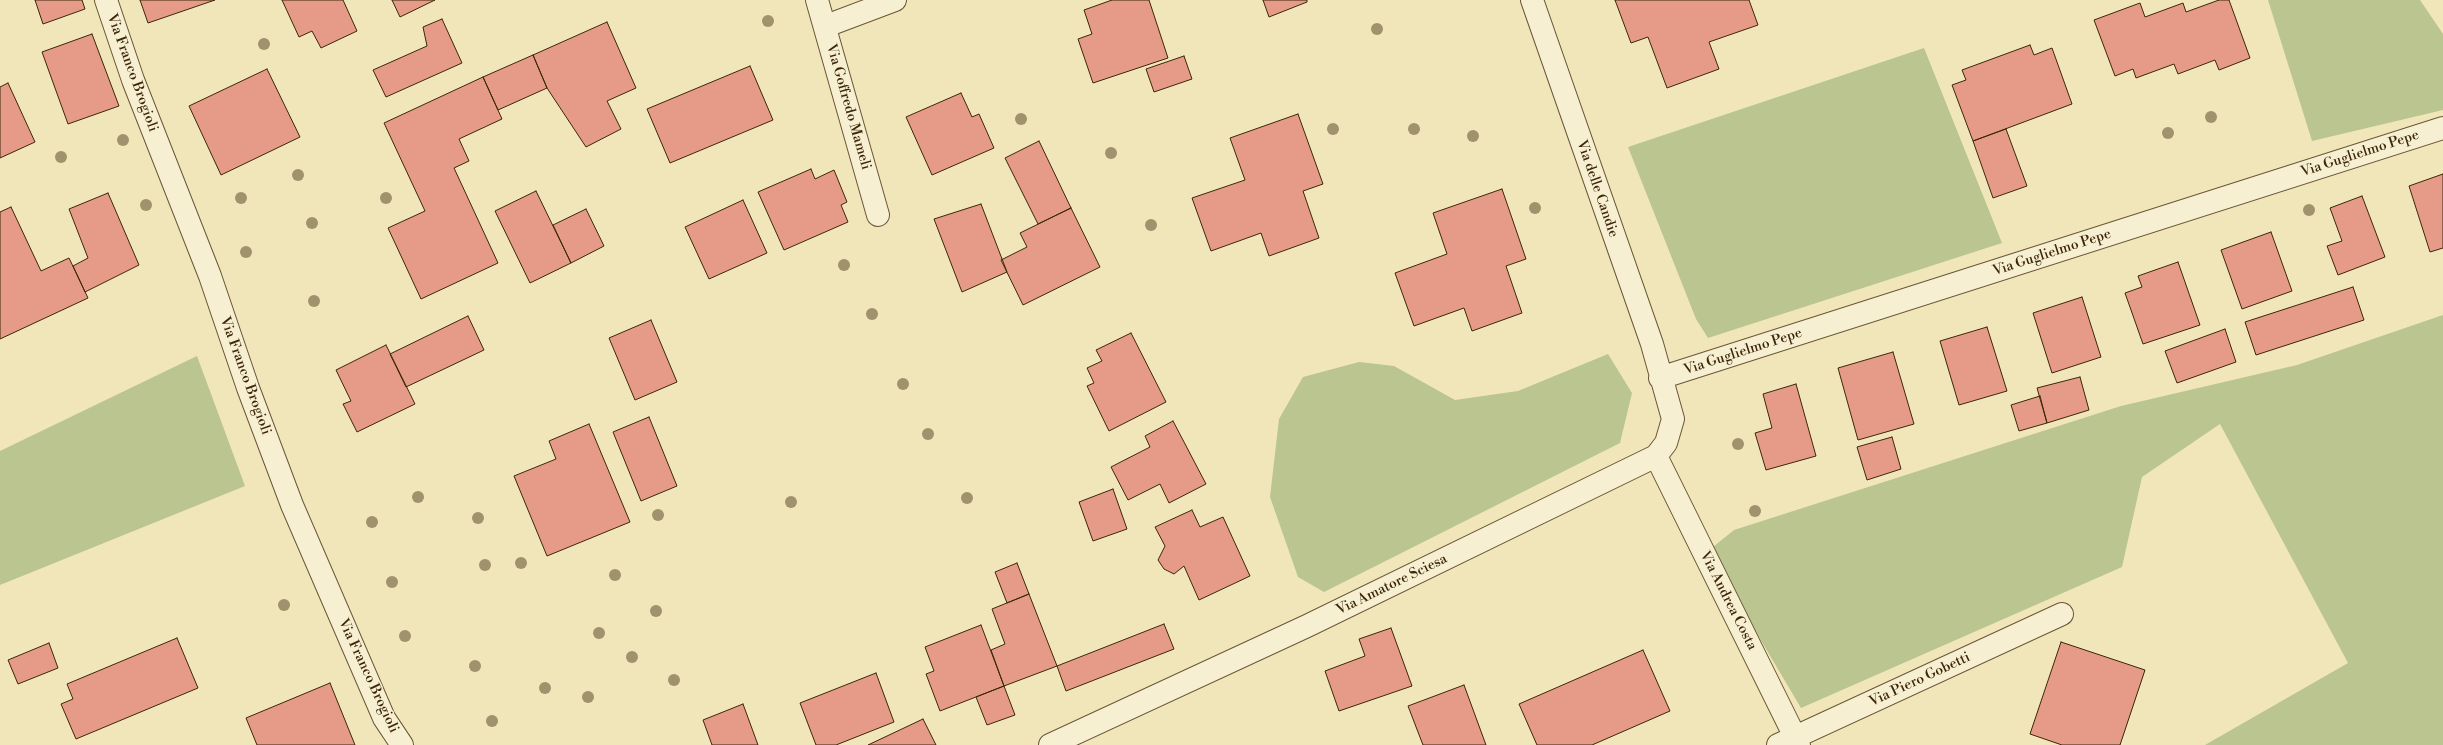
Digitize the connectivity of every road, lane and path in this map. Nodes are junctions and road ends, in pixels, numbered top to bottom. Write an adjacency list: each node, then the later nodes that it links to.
1 (106, 0): 12 (street, Via Franco Brogioli)
2 (817, 0): 5 (street, Via Goffredo Mameli)
3 (895, 0): 5 (street)
4 (1532, 0): 8 (street, Via delle Candie)
5 (826, 26): 7 (street, Via Goffredo Mameli)
6 (2443, 128): 8 (street, Via Guglielmo Pepe)
7 (878, 215)
8 (1660, 378): 9 (street)
9 (1656, 456): 11 (street, Via Andrea Costa); 13 (street, Via Amatore Sciesa)
10 (2062, 614): 11 (street, Via Piero Gobetti)
11 (1791, 742)
12 (402, 745)
13 (1050, 745)

